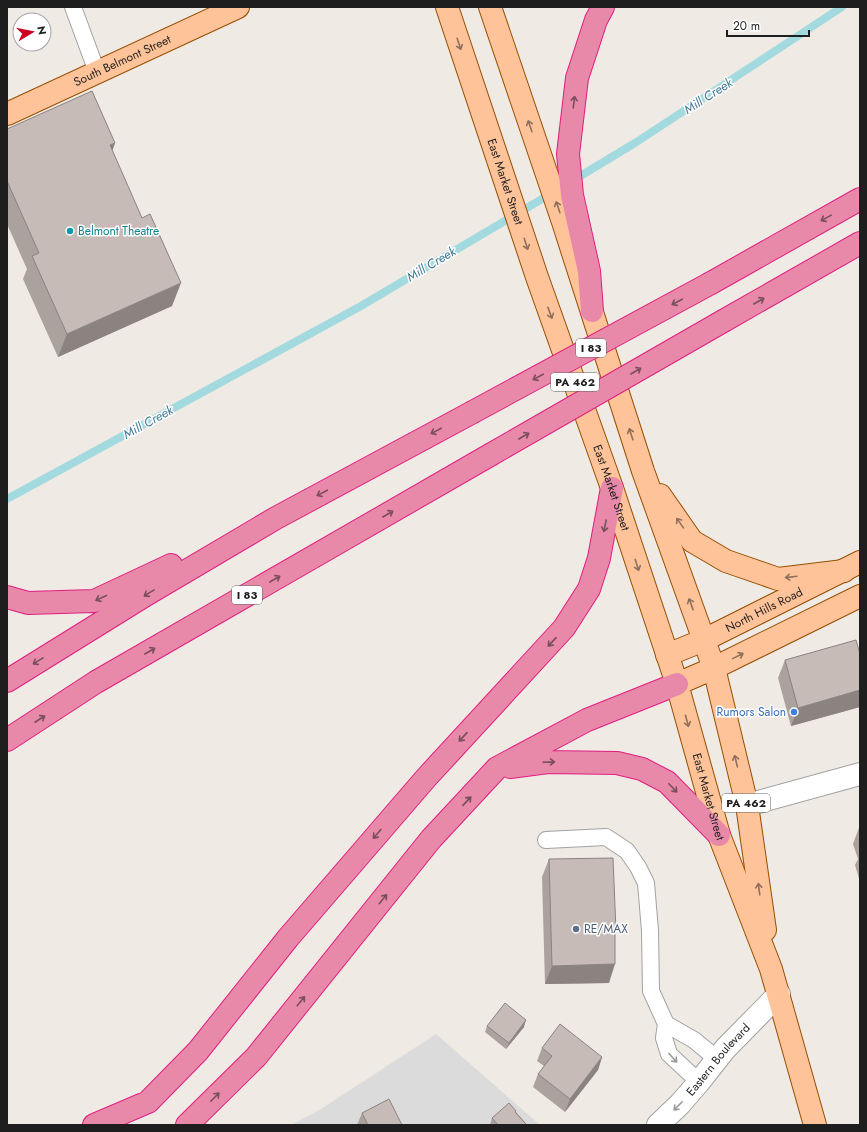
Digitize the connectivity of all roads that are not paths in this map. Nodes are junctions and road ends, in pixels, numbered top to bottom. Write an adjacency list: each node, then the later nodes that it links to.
1 (73, 7): 6 (lane)
2 (238, 7): 6 (main road, South Belmont Street)
3 (447, 7): 12 (main road, East Market Street / PA 462, one-way to 12)
4 (490, 7): 10 (main road, East Market Street / PA 462, one-way to 4)
5 (603, 7): 10 (highway, one-way to 5)
6 (97, 72): 7 (main road, South Belmont Street)
7 (7, 114)
8 (860, 199): 13 (highway, I 83, one-way to 13, bridge)
9 (860, 243): 22 (highway, I 83, one-way to 9, bridge)
10 (592, 310): 11 (main road, East Market Street / PA 462, one-way to 10)
11 (643, 471): 14 (main road, one-way to 11); 17 (main road, East Market Street / PA 462, one-way to 11)
12 (612, 488): 18 (main road, East Market Street / PA 462, one-way to 18); 33 (highway, one-way to 33)
13 (276, 518): 16 (highway, one-way to 16); 20 (highway, I 83, one-way to 20)
14 (852, 566): 17 (main road, North Hills Road)
15 (860, 596): 19 (main road, one-way to 15)
16 (7, 597)
17 (704, 640): 18 (main road, North Hills Road); 19 (main road, East Market Street / PA 462)
18 (667, 655): 21 (main road, East Market Street / PA 462)
19 (714, 668): 21 (main road); 25 (main road, East Market Street / PA 462, one-way to 19)
20 (7, 681)
21 (677, 684): 23 (highway); 26 (main road, East Market Street / PA 462, one-way to 26)
22 (7, 740)
23 (497, 768): 26 (highway, one-way to 26); 34 (highway, one-way to 23)
24 (860, 774): 25 (street)
25 (747, 805): 28 (main road, East Market Street / PA 462, one-way to 25)
26 (719, 835): 28 (main road, East Market Street / PA 462)
27 (546, 840): 30 (lane)
28 (771, 969): 29 (main road, East Market Street / PA 462)
29 (779, 994): 31 (street, Eastern Boulevard); 36 (main road, East Market Street / PA 462)
30 (666, 1024): 31 (lane); 32 (lane, one-way to 32)
31 (717, 1059): 32 (street, Eastern Boulevard)
32 (699, 1082): 35 (street, Eastern Boulevard, one-way to 35)
33 (94, 1125)
34 (187, 1125)
35 (658, 1125)
36 (815, 1125)

